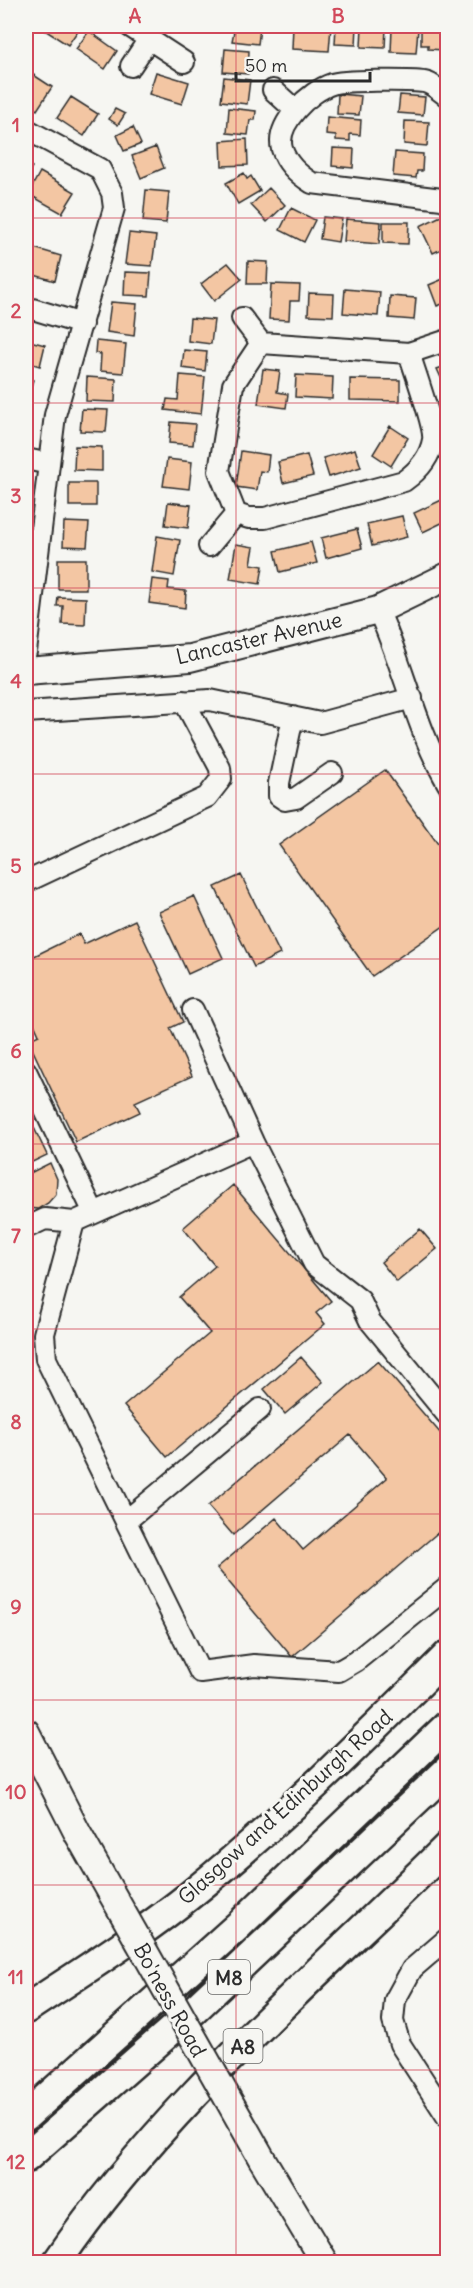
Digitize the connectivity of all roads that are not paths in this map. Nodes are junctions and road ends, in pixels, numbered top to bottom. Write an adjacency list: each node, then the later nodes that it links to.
1 (129, 26): 2 (street)
2 (149, 39): 3 (street); 4 (street)
3 (184, 62)
4 (131, 66)
5 (273, 90): 7 (street)
6 (447, 97): 7 (street)
7 (295, 110): 9 (street)
8 (26, 129): 12 (street)
9 (446, 196)
10 (26, 307): 12 (street)
11 (242, 318): 14 (street)
12 (82, 324): 17 (street)
13 (447, 340): 15 (street)
14 (261, 344): 15 (street); 18 (street)
15 (409, 353): 18 (street)
16 (26, 459): 17 (street)
17 (49, 465): 20 (street)
18 (236, 514): 19 (street)
19 (209, 546)
20 (31, 558): 23 (street)
21 (447, 576): 22 (main road, Lancaster Avenue)
22 (378, 610): 24 (main road, Lancaster Avenue); 25 (street)
23 (26, 652)
24 (26, 671)
25 (412, 698): 28 (street); 30 (street)
26 (184, 701): 27 (street); 28 (street); 31 (street)
27 (26, 712)
28 (293, 717): 29 (street)
29 (332, 773)
30 (447, 784)
31 (26, 882)
32 (192, 1010): 34 (street)
33 (26, 1071): 35 (street)
34 (253, 1142): 35 (street); 39 (street)
35 (94, 1213): 36 (street)
36 (74, 1222): 37 (street); 40 (street)
37 (26, 1228)
38 (260, 1409): 40 (street)
39 (447, 1416)
40 (126, 1521): 41 (street)
41 (447, 1587)
42 (447, 1655): 48 (highway, Glasgow and Edinburgh Road)
43 (447, 1725): 49 (highway, M8)
44 (26, 1732): 53 (main road, Bo'ness Road, bridge)
45 (447, 1770): 51 (highway, M8)
46 (447, 1846): 52 (highway, A8)
47 (447, 1938): 50 (street)
48 (26, 2009)
49 (26, 2115)
50 (447, 2118)
51 (26, 2158)
52 (57, 2262)
53 (324, 2262)

